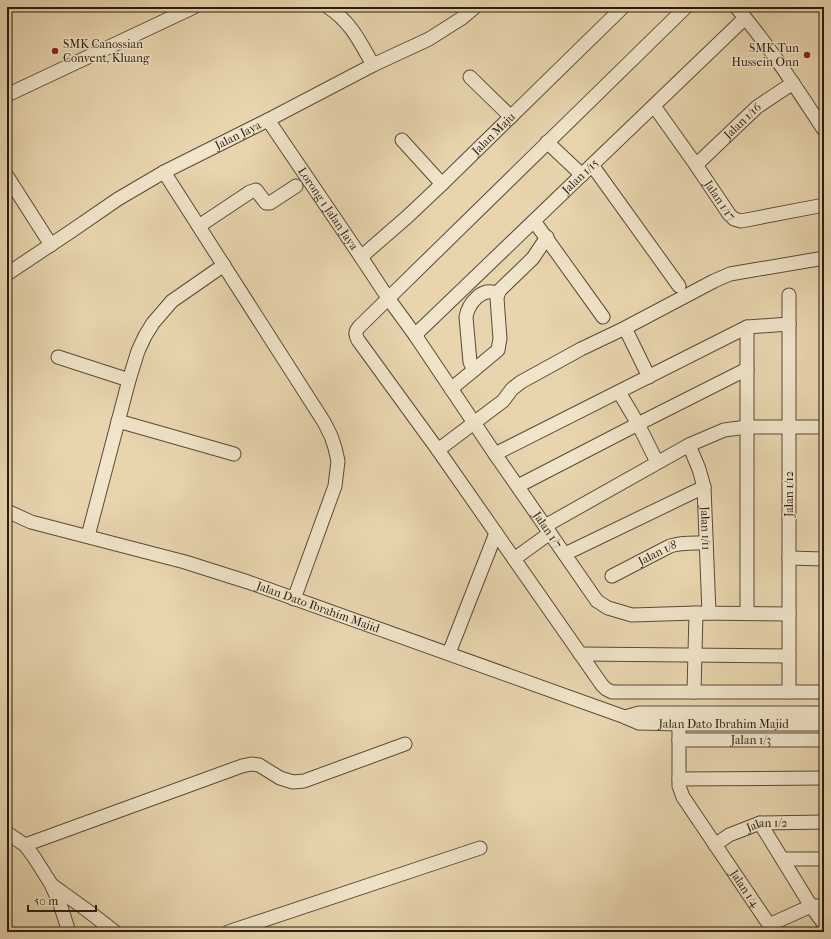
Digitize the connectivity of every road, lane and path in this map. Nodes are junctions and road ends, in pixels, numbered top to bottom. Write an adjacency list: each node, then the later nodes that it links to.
1 (194, 7): 11 (street)
2 (328, 7): 8 (street)
3 (475, 7): 8 (street, Jalan Jaya)
4 (623, 7): 13 (street, Jalan Maju)
5 (686, 7): 17 (street)
6 (736, 7): 7 (street)
7 (746, 18): 10 (street); 12 (street, Jalan 1/15)
8 (373, 65): 14 (street, Jalan Jaya)
9 (470, 77): 13 (street)
10 (793, 83): 15 (street); 19 (street, Jalan 1/16)
11 (7, 95)
12 (654, 106): 18 (street, Jalan 1/15); 19 (street, Jalan 1/17)
13 (510, 117): 23 (street, Jalan Maju)
14 (268, 120): 20 (street, Jalan Jaya); 30 (street, Lorong 1 Jalan Jaya)
15 (824, 130)
16 (402, 140): 23 (street)
17 (547, 142): 21 (street); 37 (street)
18 (592, 165): 21 (street, Jalan 1/15); 34 (street)
19 (696, 165): 25 (street, Jalan 1/17)
20 (164, 172): 27 (street); 29 (street, Jalan Jaya)
21 (582, 175): 26 (street, Jalan 1/15)
22 (7, 176): 29 (street)
23 (442, 184): 30 (street, Jalan Maju)
24 (296, 186): 27 (street)
25 (824, 205)
26 (534, 221): 28 (street); 42 (street, Jalan 1/15)
27 (199, 226): 32 (street)
28 (546, 237): 35 (street); 38 (street)
29 (51, 244): 33 (street, Jalan Jaya)
30 (361, 257): 37 (street, Lorong 1 Jalan Jaya)
31 (824, 258): 41 (street)
32 (224, 265): 47 (street); 73 (street)
33 (7, 274)
34 (679, 286)
35 (498, 294): 45 (street); 45 (street)
36 (789, 295): 39 (street, Jalan 1/12)
37 (388, 298): 42 (street, Jalan 1/7); 57 (street)
38 (603, 317)
39 (789, 324): 40 (street); 54 (street, Jalan 1/12)
40 (747, 327): 44 (street); 46 (street)
41 (625, 328): 46 (street); 51 (street)
42 (415, 335): 48 (street, Jalan 1/7)
43 (58, 357): 47 (street)
44 (747, 369): 52 (street); 53 (street)
45 (474, 370): 48 (street)
46 (649, 376): 49 (street)
47 (129, 380): 50 (street)
48 (451, 389): 51 (street, Jalan 1/7)
49 (619, 392): 52 (street); 59 (street)
50 (118, 421): 58 (street); 66 (street)
51 (474, 423): 57 (street); 59 (street, Jalan 1/7)
52 (638, 424): 60 (street); 61 (street)
53 (747, 427): 54 (street); 56 (street); 75 (street)
54 (789, 427): 55 (street); 69 (street, Jalan 1/12)
55 (824, 427)
56 (689, 445): 60 (street); 62 (street, Jalan 1/11)
57 (438, 450): 65 (street)
58 (234, 454)
59 (495, 454): 61 (street, Jalan 1/7)
60 (657, 462): 64 (street)
61 (518, 486): 64 (street, Jalan 1/7)
62 (704, 487): 67 (street, Jalan 1/11); 68 (street)
63 (7, 511): 66 (street, Jalan Dato Ibrahim Majid)
64 (548, 529): 68 (street, Jalan 1/7); 70 (street)
65 (496, 533): 70 (street); 77 (street)
66 (88, 536): 73 (street, Jalan Dato Ibrahim Majid)
67 (706, 543): 72 (street, Jalan 1/8); 74 (street, Jalan 1/11)
68 (565, 554): 74 (street, Jalan 1/7)
69 (789, 558): 71 (street); 76 (street, Jalan 1/12)
70 (514, 559): 78 (street)
71 (824, 559)
72 (612, 576)
73 (294, 599): 77 (street, Jalan Dato Ibrahim Majid)
74 (703, 613): 75 (street, Jalan 1/7); 79 (street, Jalan 1/11)
75 (747, 613): 76 (street, Jalan 1/7)
76 (789, 614): 80 (street, Jalan 1/12)
77 (449, 653): 85 (street, Jalan Dato Ibrahim Majid)
78 (580, 654): 79 (street); 81 (street)
79 (695, 655): 80 (street); 81 (street, Jalan 1/11)
80 (789, 656): 82 (street, Jalan 1/12)
81 (694, 692): 82 (street)
82 (789, 692): 83 (street)
83 (824, 692)
84 (824, 713): 85 (street, Jalan Dato Ibrahim Majid)
85 (625, 717): 86 (street, Jalan Dato Ibrahim Majid)
86 (679, 724): 87 (street, Jalan Dato Ibrahim Majid); 88 (street, Jalan 1/4)
87 (824, 724)
88 (679, 740): 89 (street, Jalan 1/3); 92 (street, Jalan 1/4)
89 (824, 740)
90 (405, 744): 96 (street)
91 (824, 778): 92 (street)
92 (679, 779): 97 (street, Jalan 1/4)
93 (824, 822): 94 (street, Jalan 1/2)
94 (760, 824): 97 (street, Jalan 1/2); 99 (street)
95 (7, 833): 96 (street)
96 (25, 845): 101 (street)
97 (715, 845): 105 (street, Jalan 1/4)
98 (480, 848): 108 (street)
99 (782, 859): 100 (street); 102 (street)
100 (824, 859)
101 (51, 884): 106 (street); 107 (street)
102 (811, 906): 103 (street); 104 (street); 105 (street)
103 (824, 906)
104 (824, 924)
105 (772, 929)
106 (69, 932)
107 (115, 932)
108 (228, 932)

